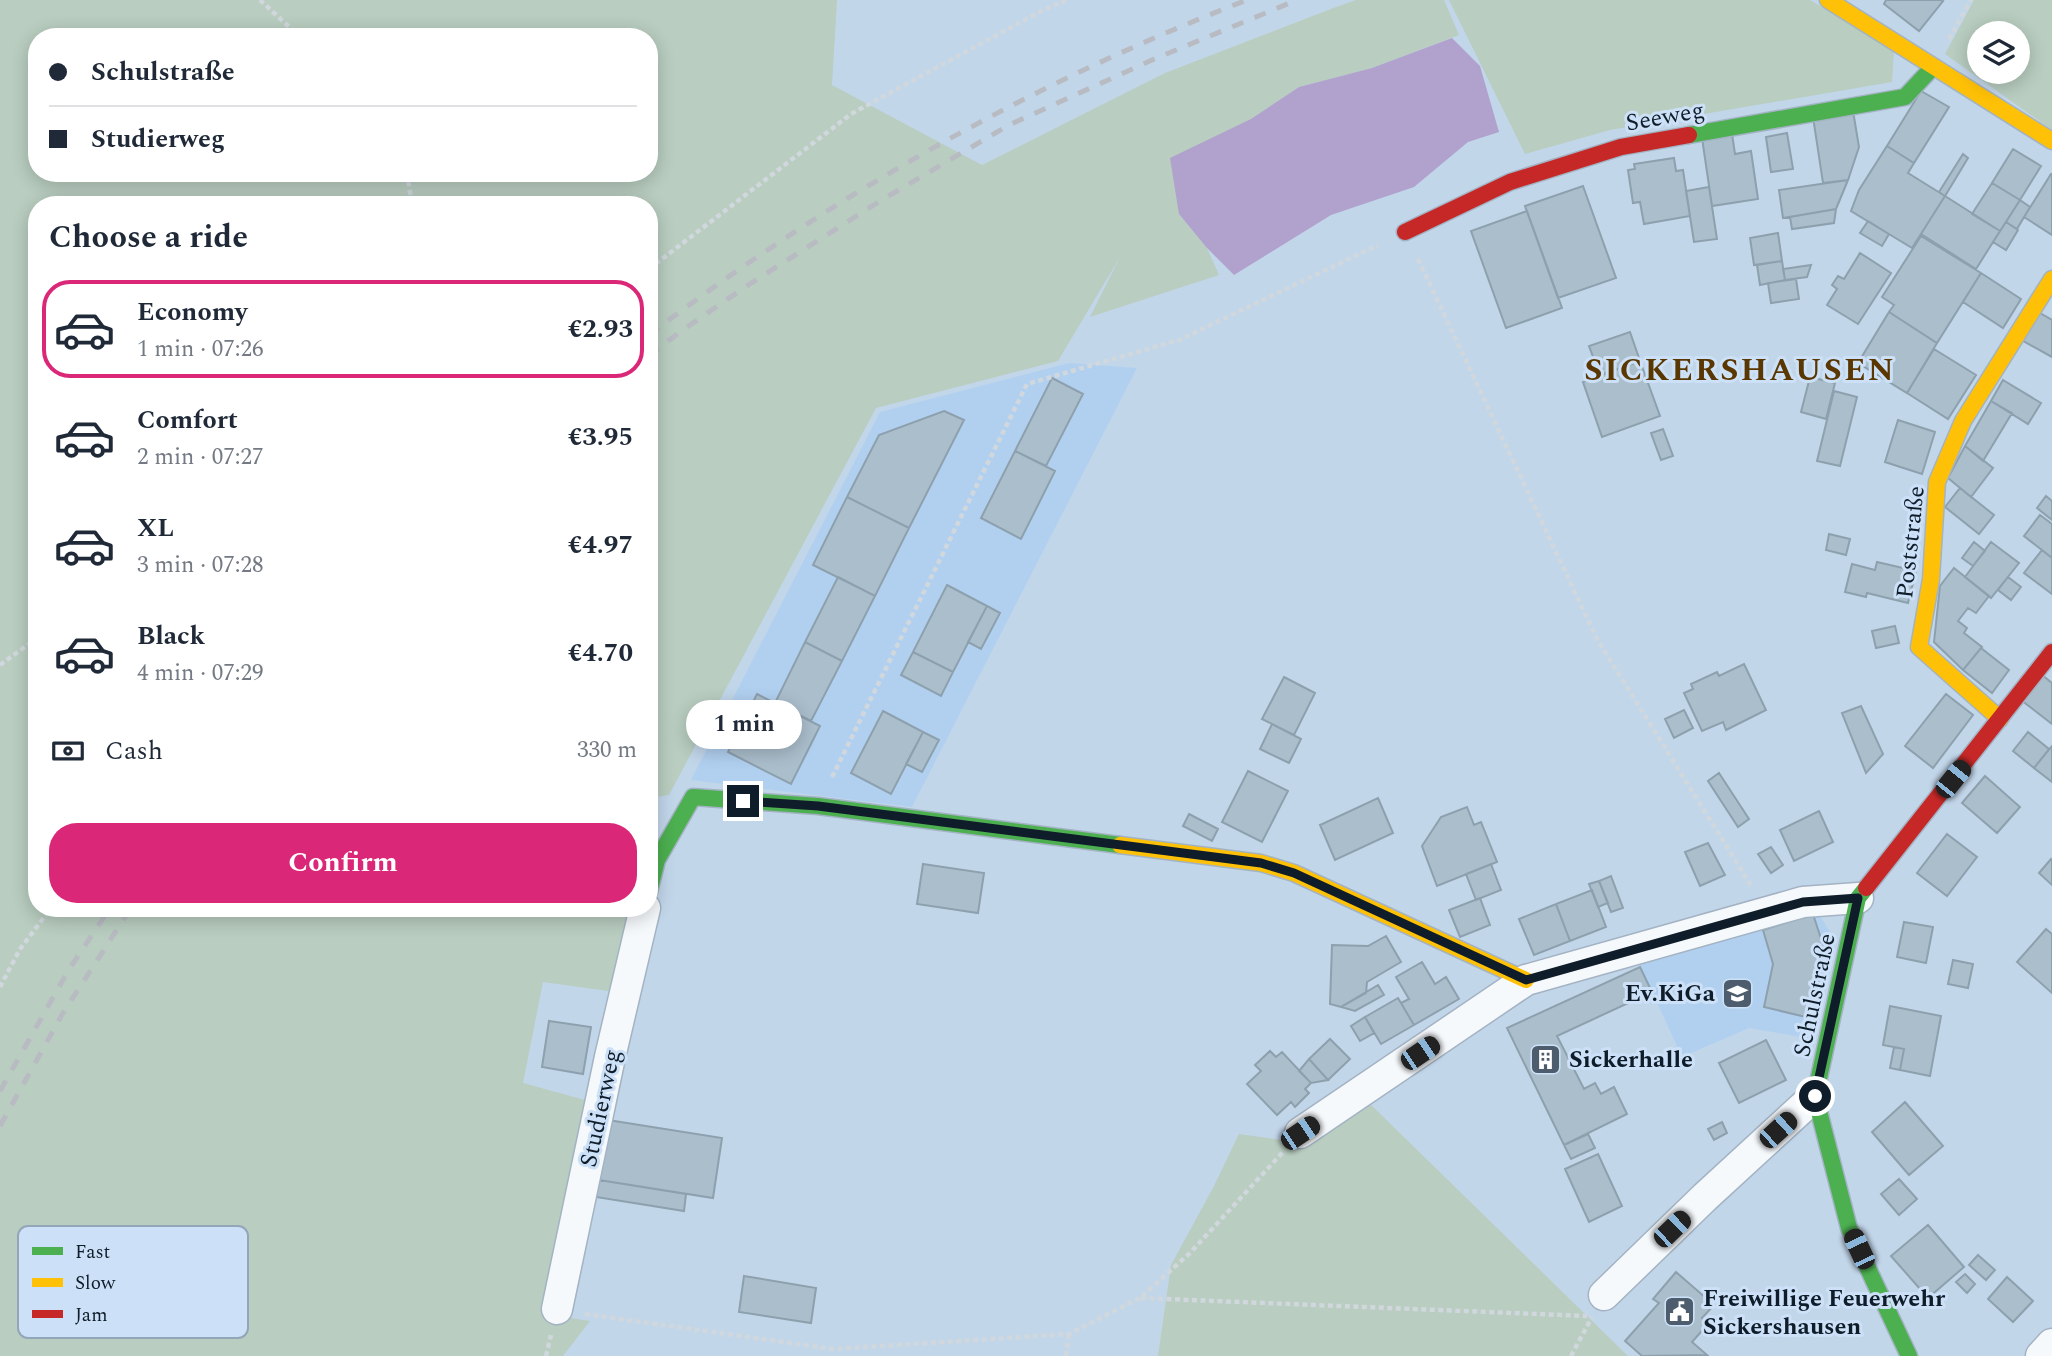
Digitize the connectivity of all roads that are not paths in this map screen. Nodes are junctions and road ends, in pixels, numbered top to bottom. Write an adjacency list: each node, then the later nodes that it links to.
1 (1828, 0): 2 (street)
2 (1933, 67): 3 (street); 4 (street, Seeweg)
3 (2052, 141)
4 (1405, 232)
5 (2052, 279): 7 (street, Poststraße)
6 (2052, 652): 7 (street, Schulstraße)
7 (2000, 719): 9 (street, Schulstraße)
8 (658, 858): 11 (street)
9 (1858, 898): 11 (street); 12 (street, Schulstraße)
10 (643, 917): 15 (street, Studierweg)
11 (1526, 980): 13 (street)
12 (1815, 1096): 14 (street); 17 (street, Schulstraße)
13 (1300, 1133)
14 (1604, 1295)
15 (557, 1309)
16 (2052, 1344): 18 (street)
17 (1909, 1356)
18 (2041, 1356)

